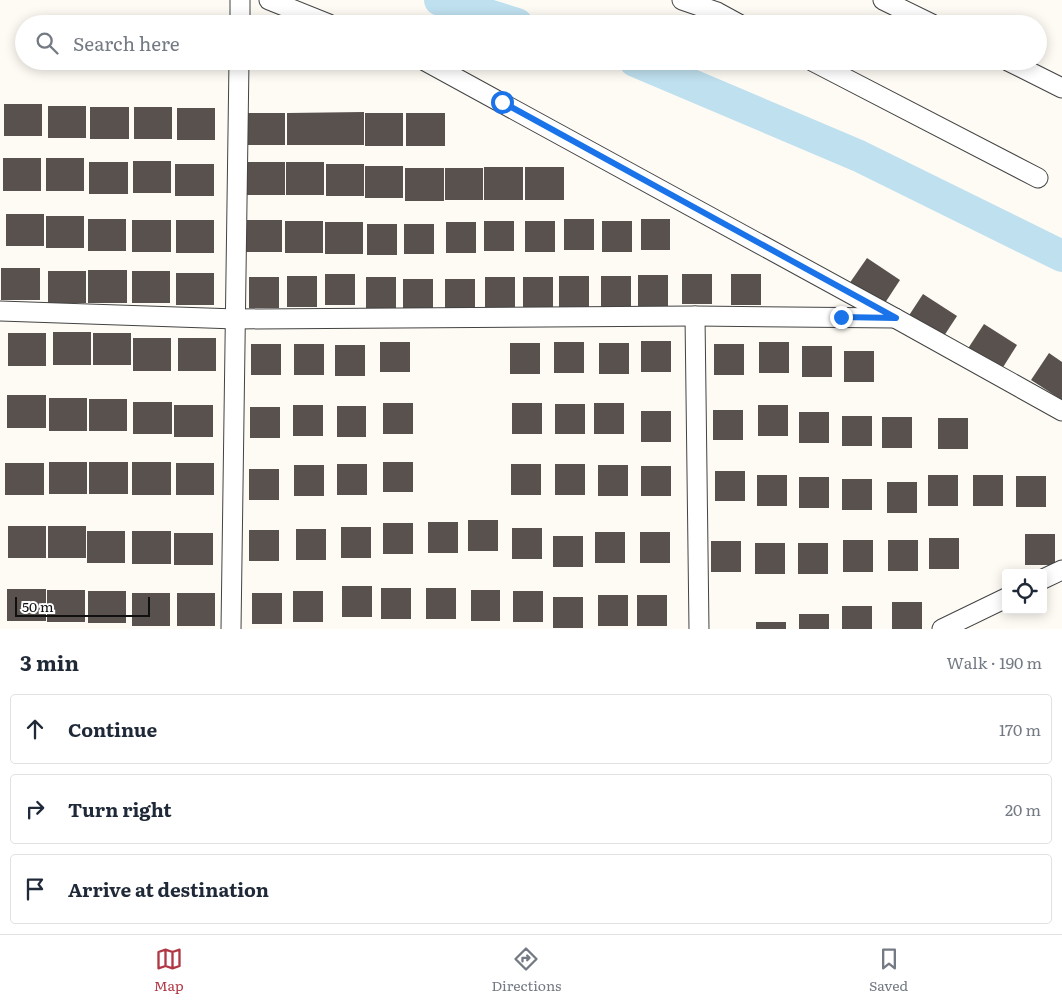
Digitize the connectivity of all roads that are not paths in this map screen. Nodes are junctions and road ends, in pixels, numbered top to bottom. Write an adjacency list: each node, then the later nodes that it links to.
1 (240, 0): 5 (street)
2 (268, 0): 6 (street)
3 (682, 0): 7 (street)
4 (883, 0): 8 (street)
5 (240, 15)
6 (306, 15)
7 (722, 15)
8 (914, 15)
9 (239, 70): 17 (street)
10 (443, 70): 18 (street)
11 (829, 70): 14 (street)
12 (1026, 70): 13 (street)
13 (1062, 88)
14 (1038, 178)
15 (0, 310): 17 (street)
16 (696, 316): 17 (street); 18 (street); 24 (street)
17 (236, 318): 23 (street)
18 (896, 318): 19 (street)
19 (1062, 411)
20 (1062, 570): 21 (street)
21 (1047, 577)
22 (1002, 600): 25 (street)
23 (231, 629)
24 (699, 629)
25 (942, 629)

